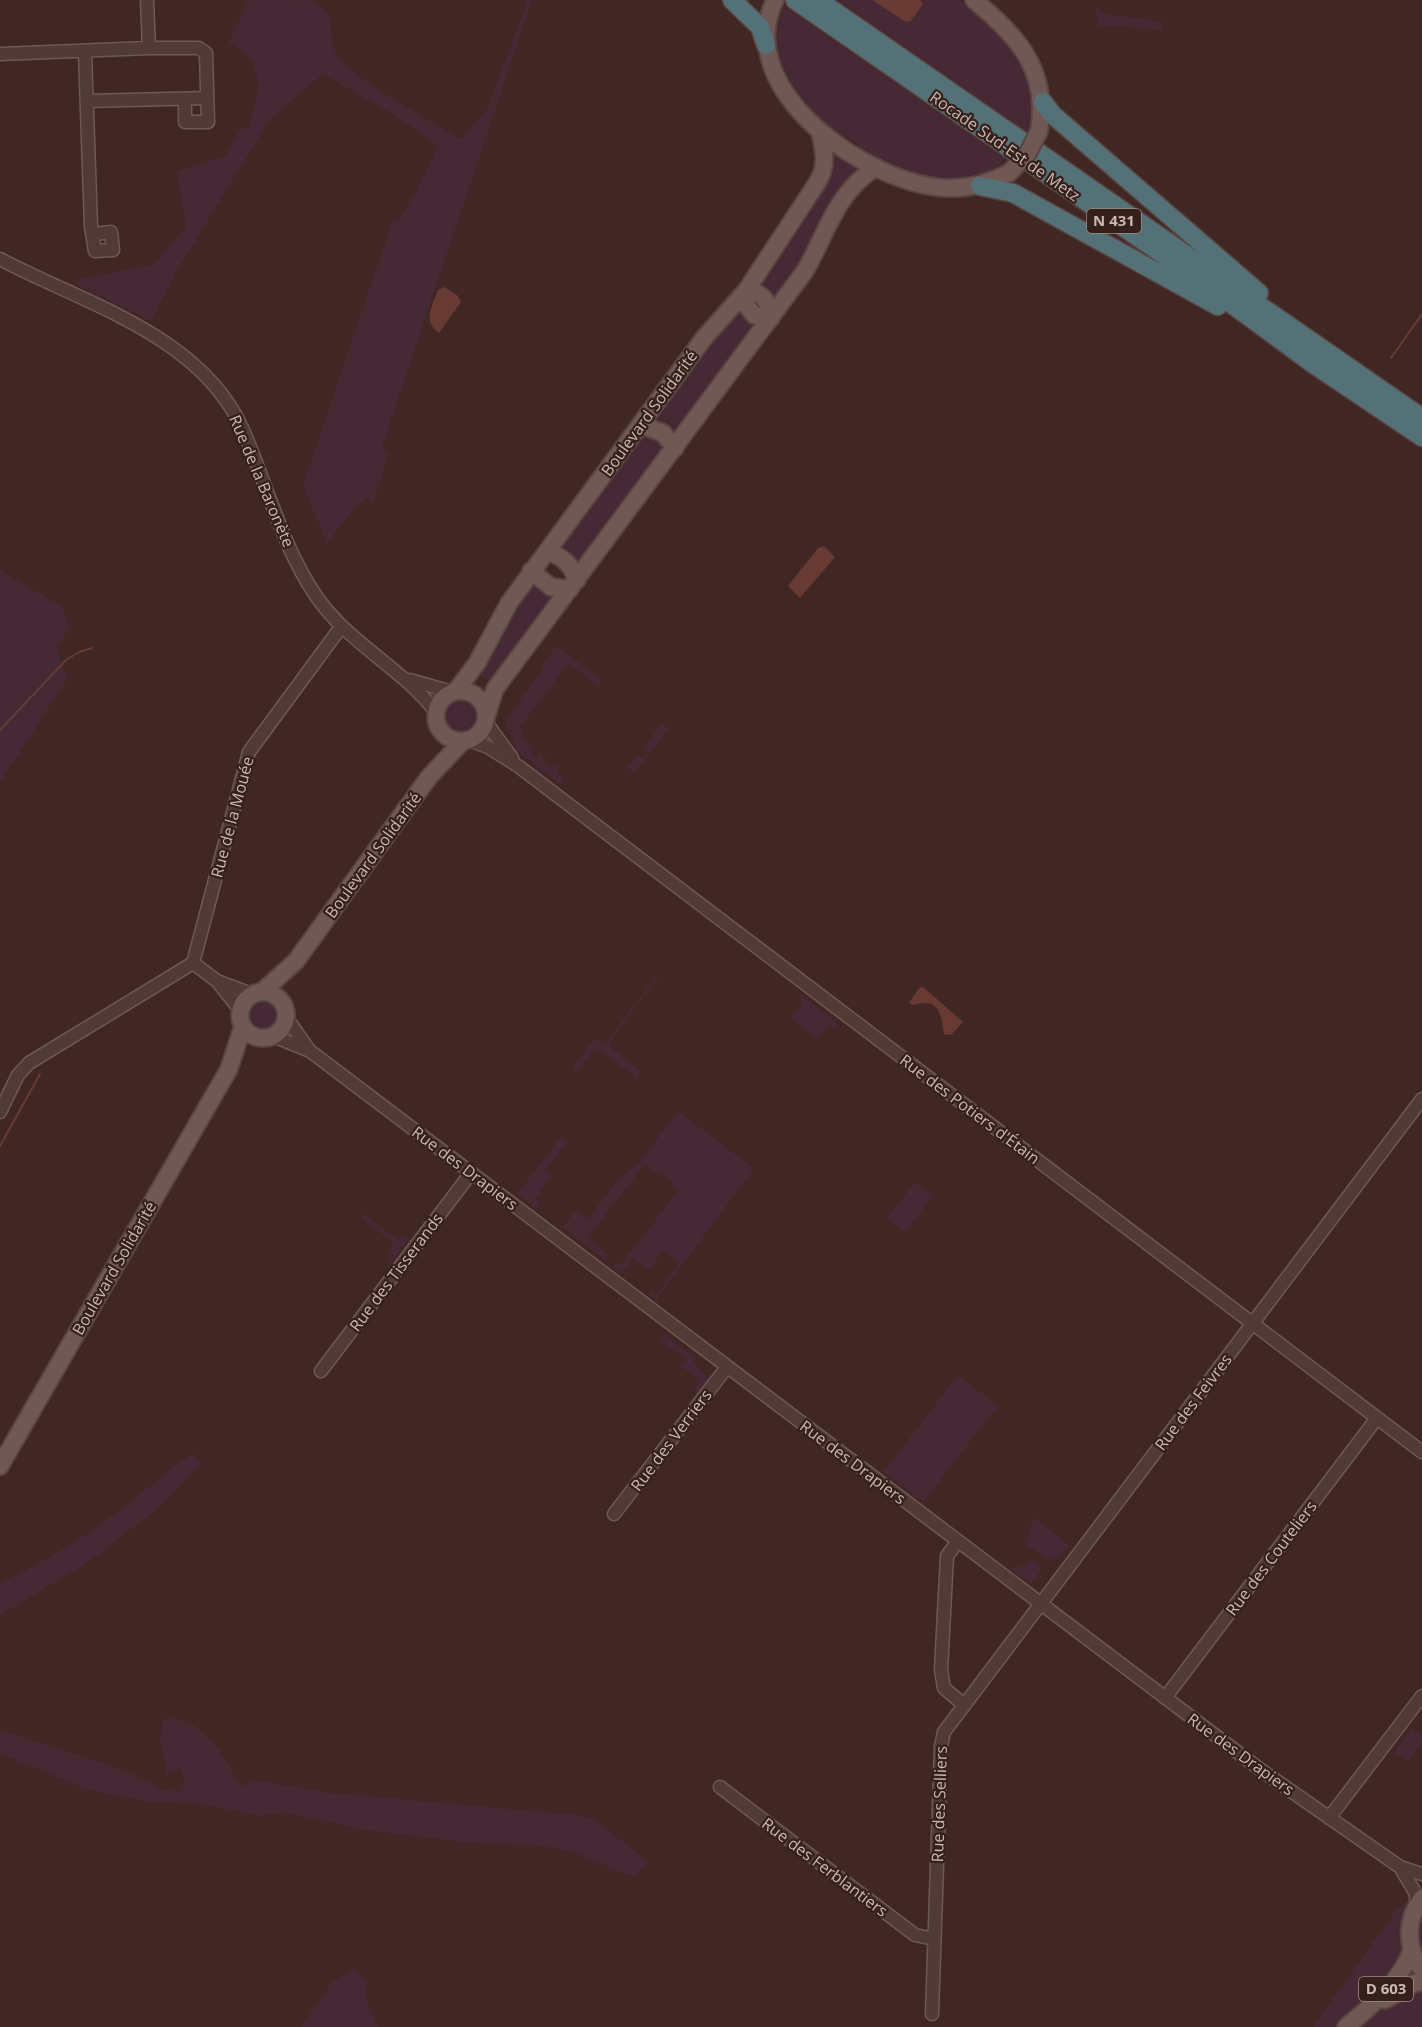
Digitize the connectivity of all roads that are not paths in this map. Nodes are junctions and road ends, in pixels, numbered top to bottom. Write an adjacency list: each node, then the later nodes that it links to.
1 (147, 0): 9 (street)
2 (732, 0): 8 (highway)
3 (775, 0): 8 (main road)
4 (974, 0): 7 (main road)
5 (990, 0): 7 (main road)
6 (806, 2): 23 (highway, Rocade Sud-Est de Metz / N 431); 24 (highway, Rocade Sud-Est de Metz / N 431)
7 (995, 17): 15 (main road)
8 (766, 45): 16 (main road)
9 (149, 48): 10 (street); 12 (street)
10 (85, 52): 11 (street); 14 (street)
11 (0, 54)
12 (207, 98): 13 (street); 13 (street)
13 (185, 99): 14 (street)
14 (87, 101): 19 (street)
15 (1043, 102): 18 (main road, bridge); 24 (highway)
16 (820, 132): 17 (main road); 21 (main road, Boulevard Solidarité)
17 (876, 167): 18 (main road); 22 (main road)
18 (980, 186): 23 (highway)
19 (94, 234)
20 (0, 259): 32 (street, Rue de la Baronète)
21 (743, 294): 22 (main road); 26 (main road, Boulevard Solidarité)
22 (771, 318): 28 (main road)
23 (1312, 363): 27 (highway, Rocade Sud-Est de Metz / N 431)
24 (1363, 377): 25 (highway, Rocade Sud-Est de Metz / N 431)
25 (1422, 418)
26 (640, 425): 28 (main road); 29 (main road, Boulevard Solidarité)
27 (1422, 437)
28 (675, 448): 31 (main road)
29 (547, 551): 30 (main road, Boulevard Solidarité); 31 (main road)
30 (531, 571): 31 (main road); 34 (main road, Boulevard Solidarité)
31 (574, 585): 36 (main road)
32 (341, 627): 33 (street, Rue de la Baronète); 42 (street, Rue de la Mouée)
33 (406, 679): 34 (street, Rue de la Baronète); 35 (street, Rue de la Baronète)
34 (454, 692): 35 (main road); 36 (main road)
35 (436, 712): 37 (main road)
36 (486, 719): 38 (main road); 39 (street, Rue des Potiers d'Étain)
37 (440, 730): 38 (main road); 40 (main road, Boulevard Solidarité)
38 (466, 740): 39 (street, Rue des Potiers d'Étain); 40 (main road, Boulevard Solidarité)
39 (518, 766): 53 (street, Rue des Potiers d'Étain)
40 (429, 777): 41 (main road, Boulevard Solidarité)
41 (296, 961): 44 (main road, Boulevard Solidarité); 45 (main road, Boulevard Solidarité)
42 (193, 963): 43 (street); 51 (street)
43 (217, 981): 44 (street); 46 (street)
44 (258, 993): 45 (main road); 46 (main road)
45 (285, 1010): 47 (main road); 48 (street, Rue des Drapiers)
46 (242, 1018): 47 (main road); 49 (main road, Boulevard Solidarité)
47 (268, 1037): 48 (street, Rue des Drapiers); 49 (main road, Boulevard Solidarité)
48 (310, 1051): 52 (street, Rue des Drapiers)
49 (229, 1069): 58 (main road, Boulevard Solidarité)
50 (1422, 1099): 53 (street, Rue des Feivres)
51 (0, 1112)
52 (471, 1173): 54 (street, Rue des Drapiers); 55 (street, Rue des Tisserands)
53 (1253, 1323): 56 (street, Rue des Potiers d'Étain); 61 (street, Rue des Feivres)
54 (727, 1367): 59 (street, Rue des Verriers); 60 (street, Rue des Drapiers)
55 (321, 1371)
56 (1377, 1418): 57 (street, Rue des Potiers d'Étain); 63 (street, Rue des Couteliers)
57 (1422, 1452)
58 (0, 1466)
59 (614, 1514)
60 (958, 1541): 61 (street, Rue des Drapiers); 64 (street)
61 (1040, 1604): 63 (street, Rue des Drapiers); 64 (street, Rue des Feivres)
62 (1422, 1696): 66 (street)
63 (1165, 1698): 66 (street, Rue des Drapiers)
64 (964, 1705): 70 (street, Rue des Selliers)
65 (720, 1787): 70 (street, Rue des Ferblantiers)
66 (1329, 1818): 67 (street, Rue des Drapiers)
67 (1400, 1867): 68 (street, Rue des Drapiers); 69 (street, Rue des Drapiers)
68 (1421, 1873)
69 (1419, 1902): 71 (main road)
70 (934, 1939): 74 (street, Rue des Selliers)
71 (1412, 1950): 72 (main road); 75 (main road, D 603)
72 (1422, 1969)
73 (1422, 1982): 75 (main road, D 603)
74 (932, 2014)
75 (1349, 2025)

